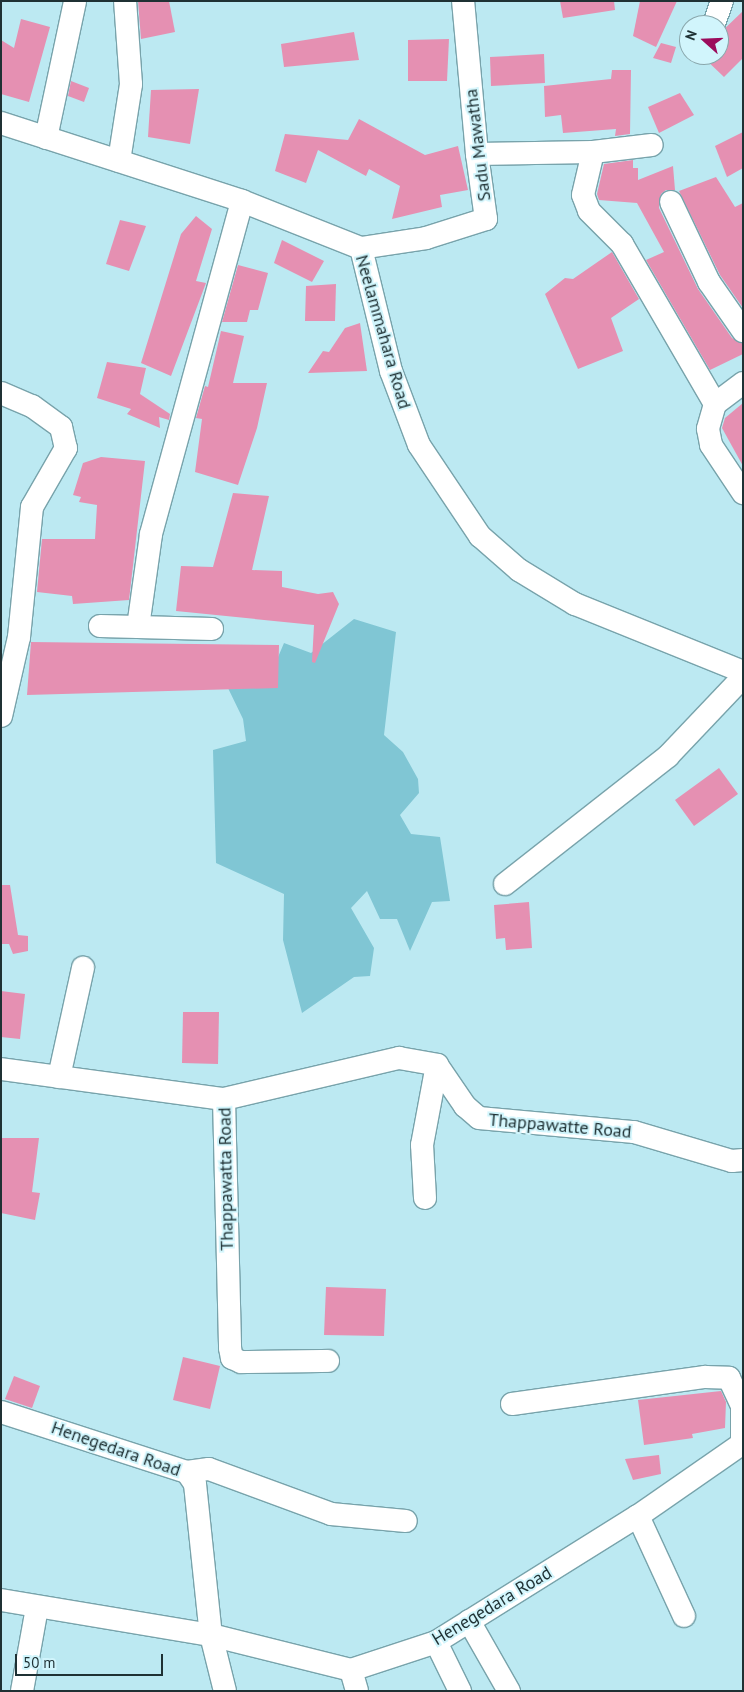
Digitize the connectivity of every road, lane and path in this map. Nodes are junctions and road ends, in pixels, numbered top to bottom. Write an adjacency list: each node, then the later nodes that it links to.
1 (75, 1): 5 (street)
2 (125, 1): 9 (street)
3 (463, 1): 8 (street, Sadu Mawatha)
4 (1, 123): 5 (street, Neelammahara Road)
5 (46, 138): 9 (street, Neelammahara Road)
6 (652, 145): 7 (street)
7 (593, 152): 8 (street); 16 (street)
8 (477, 154): 12 (street, Sadu Mawatha)
9 (119, 161): 10 (street, Neelammahara Road)
10 (242, 201): 12 (street, Neelammahara Road); 19 (street)
11 (671, 202): 13 (street)
12 (361, 248): 21 (street, Neelammahara Road)
13 (743, 331)
14 (743, 383): 16 (street)
15 (1, 393): 23 (street)
16 (715, 404): 17 (street)
17 (743, 493)
18 (100, 626): 19 (street)
19 (138, 627): 20 (street)
20 (212, 629)
21 (743, 672)
22 (743, 677): 24 (street)
23 (1, 716)
24 (505, 884)
25 (83, 968): 28 (street)
26 (437, 1065): 29 (street); 30 (street, Thappawatte Road); 31 (street)
27 (1, 1069): 28 (street, Thappawatta Road)
28 (59, 1077): 29 (street, Thappawatta Road)
29 (224, 1099): 32 (street, Thappawatta Road)
30 (743, 1160)
31 (425, 1198)
32 (328, 1362)
33 (512, 1404): 35 (street)
34 (1, 1412): 36 (street, Henegedara Road)
35 (742, 1443): 37 (street, Henegedara Road)
36 (187, 1472): 38 (street); 43 (street, Henegedara Road)
37 (638, 1516): 41 (street); 42 (street, Henegedara Road)
38 (406, 1520)
39 (1, 1600): 40 (street)
40 (37, 1608): 43 (street); 46 (street)
41 (684, 1616)
42 (469, 1622): 44 (street, Henegedara Road); 49 (street)
43 (211, 1635): 45 (street, Henegedara Road); 47 (street, Henegedara Road)
44 (436, 1642): 45 (street, Henegedara Road); 48 (street)
45 (354, 1680)
46 (22, 1691)
47 (225, 1691)
48 (460, 1691)
49 (510, 1691)

